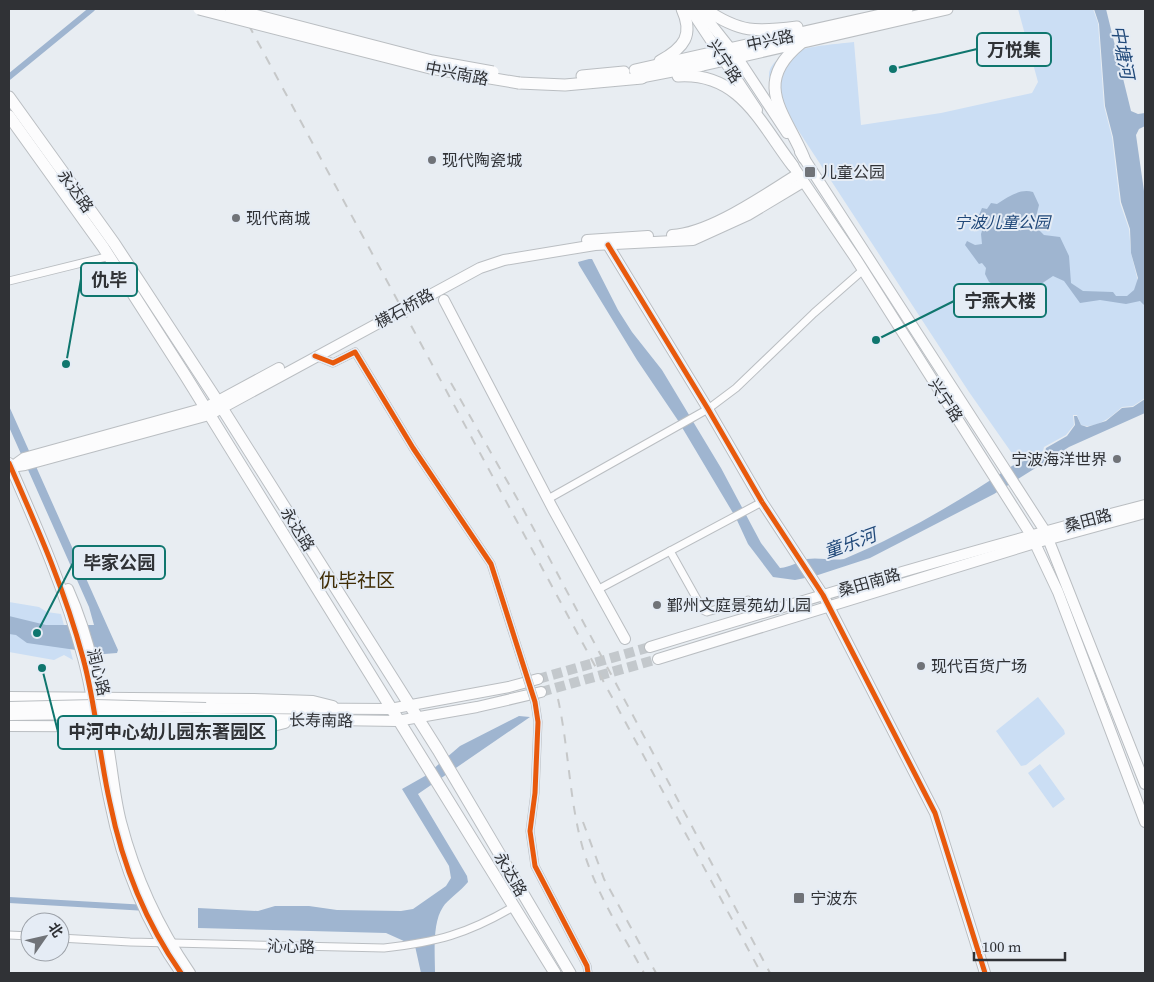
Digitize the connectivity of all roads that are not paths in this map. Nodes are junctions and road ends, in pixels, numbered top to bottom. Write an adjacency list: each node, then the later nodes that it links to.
1 (199, 9): 16 (main road, 中兴南路, bridge)
2 (231, 9): 16 (main road, 中兴南路, bridge)
3 (682, 9): 11 (main road, 兴宁路)
4 (690, 9): 14 (main road, 兴宁路)
5 (699, 9): 13 (main road, 兴宁路)
6 (705, 9): 10 (main road, 兴宁路)
7 (907, 9): 9 (main road, 中兴路)
8 (947, 9): 12 (main road, 中兴路)
9 (818, 29): 10 (main road, 中兴路); 13 (main road, 中兴路)
10 (746, 30)
11 (685, 40): 15 (main road, 中兴南路)
12 (802, 43): 13 (main road, 中兴路); 19 (main road, 中兴路)
13 (734, 53): 14 (main road, 中兴路); 19 (main road, 兴宁路)
14 (721, 56): 15 (main road, 中兴路); 20 (main road, 兴宁路)
15 (635, 74): 16 (main road, 中兴南路); 20 (main road, 中兴南路)
16 (519, 80)
17 (9, 97): 22 (main road, 永达路)
18 (9, 116): 23 (main road, 永达路)
19 (804, 158): 36 (main road, 兴宁路)
20 (798, 174): 21 (main road, 横石桥路); 24 (main road, 兴宁路); 28 (main road, 横石桥路)
21 (608, 245): 27 (main road, 横石桥路); 29 (main road)
22 (121, 254): 23 (street); 28 (main road, 永达路)
23 (109, 257): 25 (street); 30 (main road, 永达路)
24 (862, 270): 29 (street); 37 (main road, 兴宁路)
25 (9, 281)
26 (444, 300): 32 (main road)
27 (315, 356): 28 (main road, 横石桥路); 71 (street, bridge)
28 (220, 405): 30 (main road, 横石桥路); 51 (main road, 永达路)
29 (708, 409): 32 (street); 33 (main road)
30 (207, 411): 31 (main road, 横石桥路); 54 (main road, 永达路)
31 (9, 466): 39 (main road, 润心路)
32 (548, 499): 40 (main road)
33 (762, 502): 38 (street); 41 (main road)
34 (1145, 505): 36 (main road, 桑田路)
35 (1145, 513): 36 (main road, 桑田路)
36 (1047, 535): 37 (main road, 桑田路); 62 (main road, 兴宁路)
37 (1033, 539): 41 (main road, 桑田南路); 43 (main road, 桑田南路); 63 (main road, 兴宁路)
38 (670, 551): 40 (street); 42 (street)
39 (49, 553): 50 (main road, 润心路); 66 (main road, 润心路)
40 (597, 590): 44 (main road)
41 (823, 595): 43 (main road); 45 (main road, 桑田南路)
42 (748, 600)
43 (830, 608): 46 (main road, 桑田南路); 72 (main road)
44 (624, 639)
45 (650, 647)
46 (658, 659)
47 (538, 679): 51 (main road, 长寿南路)
48 (540, 692): 57 (main road, 长寿南路)
49 (9, 697): 50 (main road)
50 (93, 698): 53 (main road); 61 (main road, 润心路)
51 (409, 706): 54 (main road, 长寿南路); 57 (main road, 永达路)
52 (9, 707): 55 (main road, 长寿南路, bridge)
53 (341, 709): 54 (main road, 长寿南路); 55 (main road, 长寿南路)
54 (390, 710): 59 (main road, 永达路)
55 (206, 713): 56 (main road, 长寿南路, bridge); 58 (main road, 长寿南路)
56 (9, 715)
57 (416, 718): 59 (main road, 长寿南路); 70 (main road, 永达路)
58 (302, 719): 59 (main road, 长寿南路); 61 (main road)
59 (397, 721): 64 (main road, 永达路)
60 (9, 726): 61 (main road)
61 (98, 726): 66 (main road, 润心路)
62 (1145, 784)
63 (1145, 822)
64 (513, 907): 66 (street, 沁心路); 69 (main road, 永达路)
65 (70, 938): 66 (street, 沁心路)
66 (167, 943): 67 (main road, 润心路); 68 (main road, 润心路)
67 (181, 973)
68 (190, 973)
69 (554, 973)
70 (570, 973)
71 (588, 973)
72 (985, 973)

